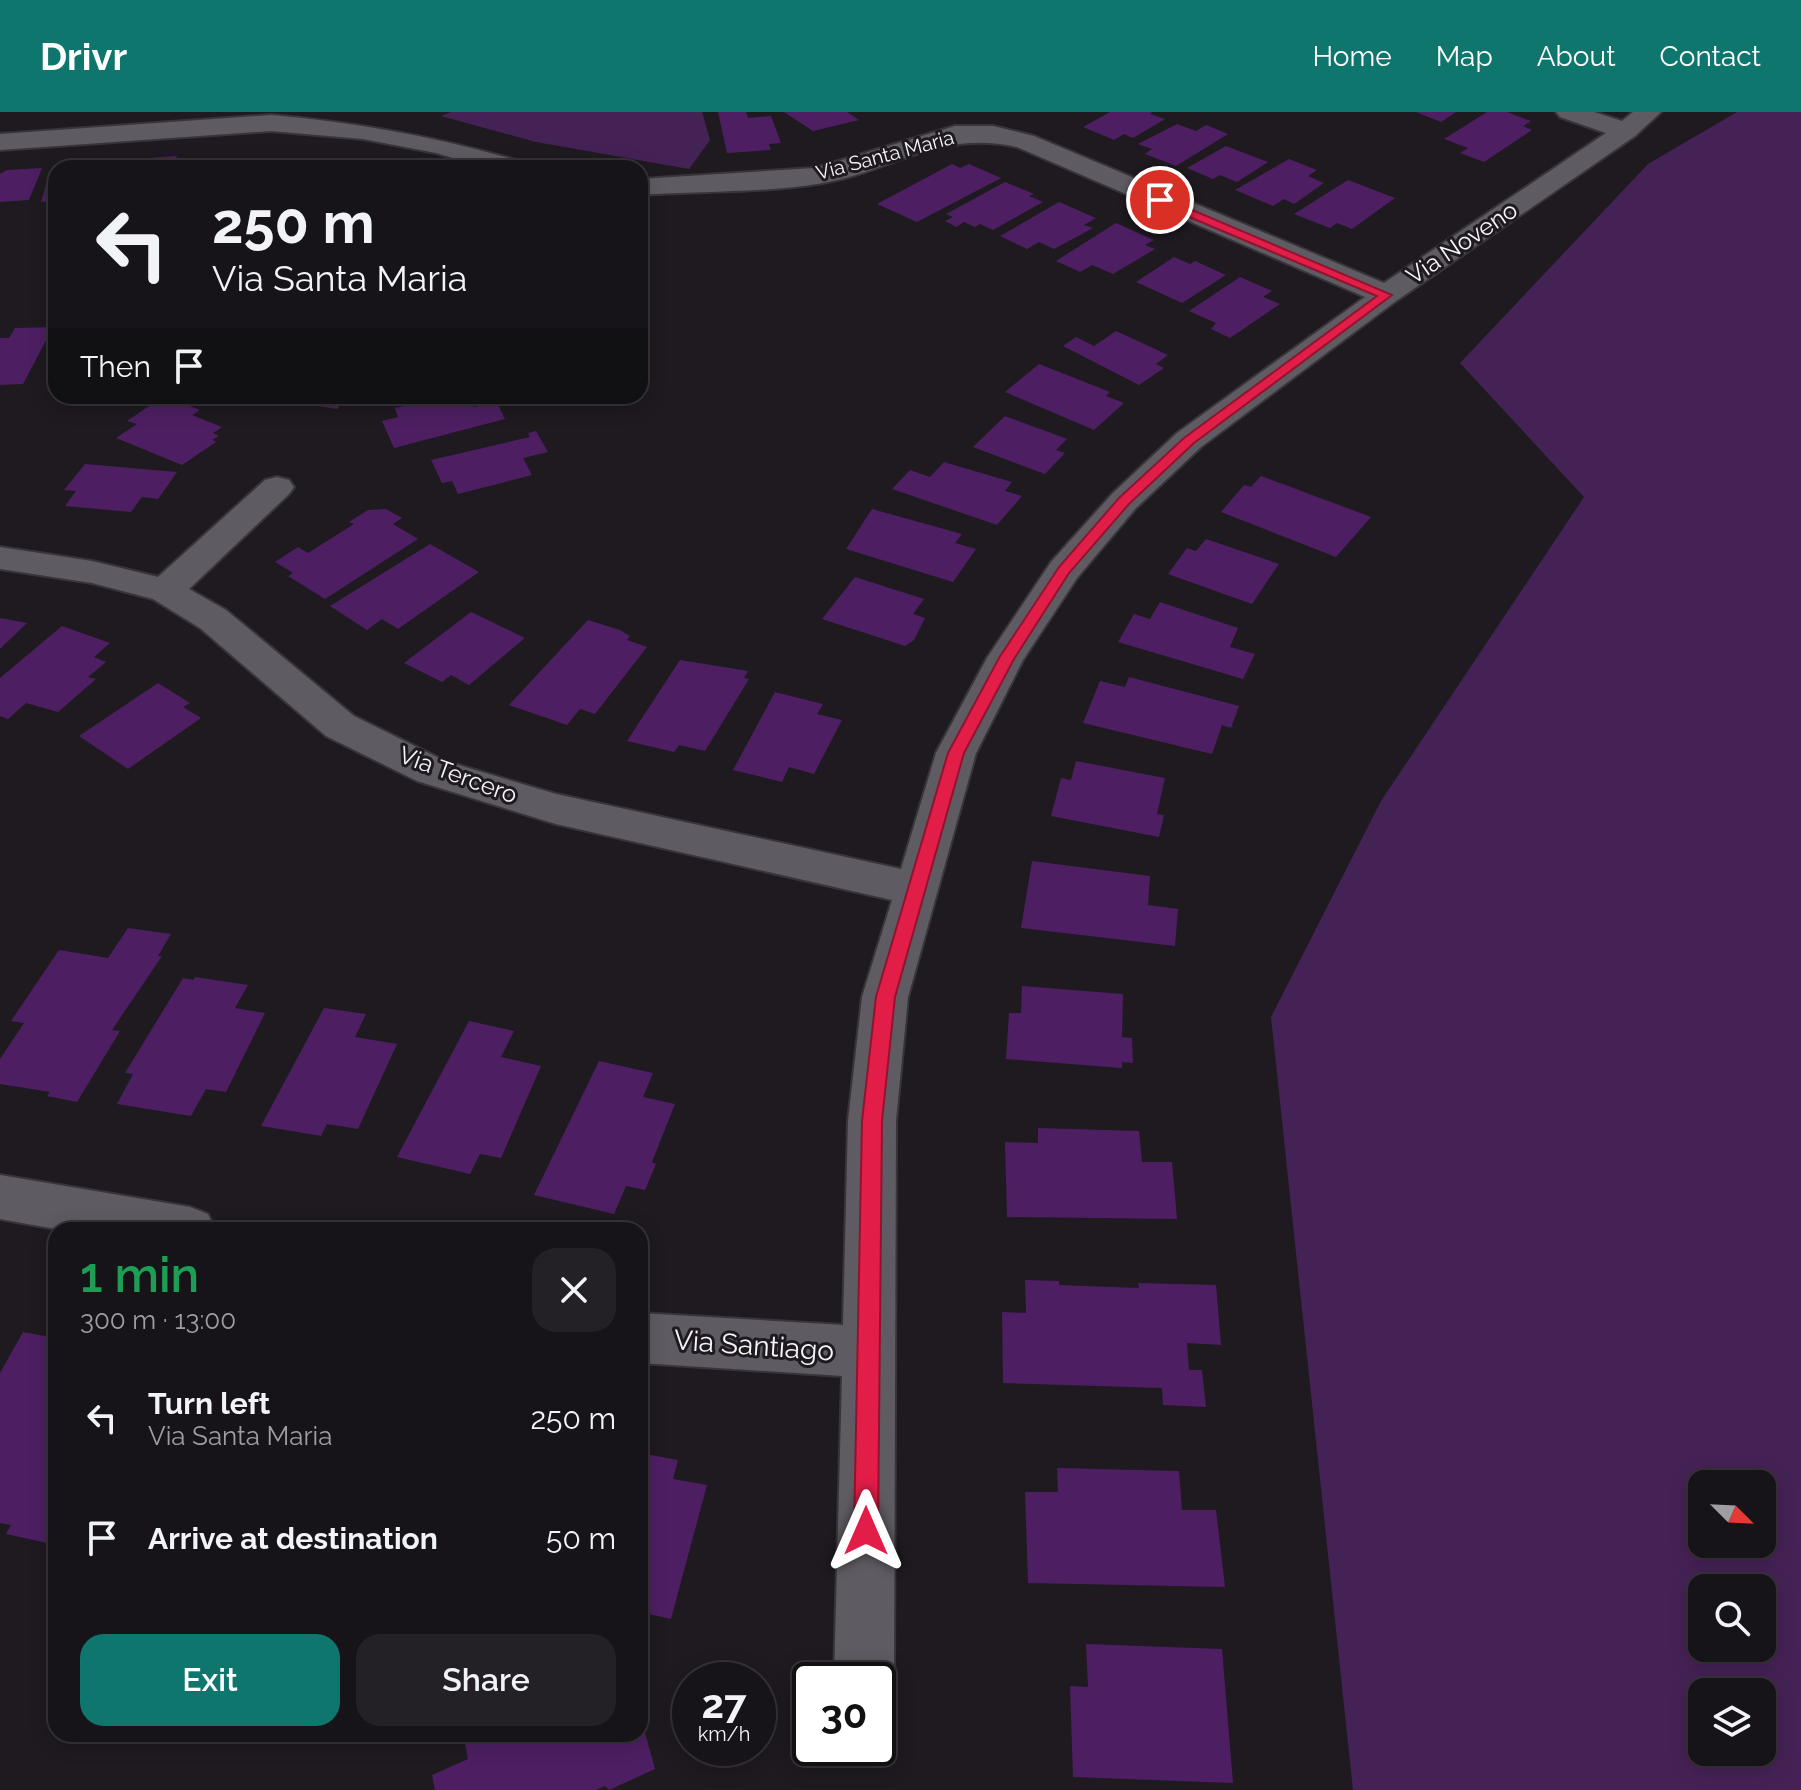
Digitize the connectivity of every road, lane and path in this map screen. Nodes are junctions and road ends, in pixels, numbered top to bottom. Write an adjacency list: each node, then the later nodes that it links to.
1 (1569, 112): 3 (street)
2 (276, 118): 4 (street); 5 (street)
3 (1637, 122): 7 (street, Via Noveno)
4 (0, 142)
5 (487, 160)
6 (648, 187): 7 (street, Via Santa Maria)
7 (1386, 295): 11 (street, Via Noveno)
8 (277, 487): 10 (street)
9 (0, 558): 10 (street, Via Tercero)
10 (165, 591): 11 (street, Via Tercero)
11 (914, 888): 15 (street, Via Noveno)
12 (0, 1197): 13 (street)
13 (144, 1222)
14 (648, 1338): 15 (street, Via Santiago)
15 (868, 1352): 16 (street, Via Noveno)
16 (864, 1662)

